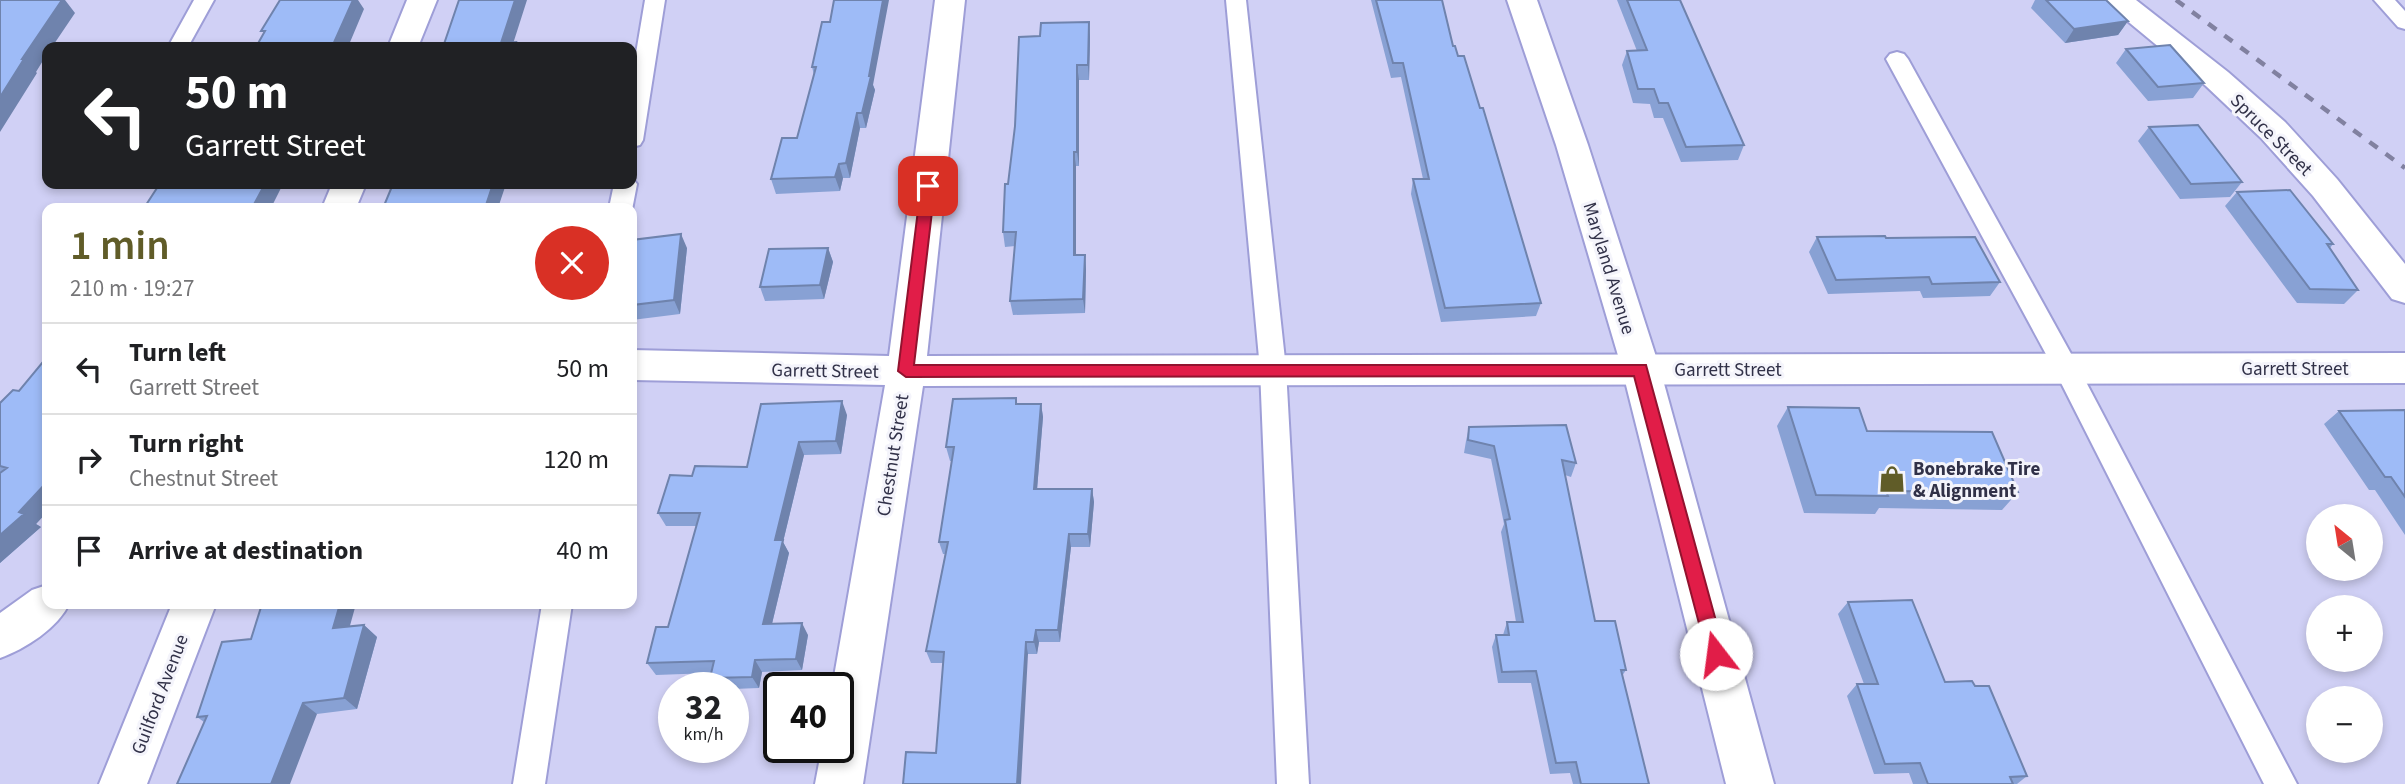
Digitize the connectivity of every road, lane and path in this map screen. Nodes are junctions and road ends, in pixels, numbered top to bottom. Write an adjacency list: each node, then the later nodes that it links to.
1 (204, 0): 10 (lane)
2 (422, 0): 11 (street)
3 (654, 0): 13 (lane)
4 (950, 0): 20 (street, Chestnut Street)
5 (1236, 0): 18 (lane)
6 (1522, 0): 19 (street, Maryland Avenue)
7 (2118, 0): 14 (street, Spruce Street)
8 (2384, 0): 9 (lane)
9 (2405, 23)
10 (181, 42)
11 (405, 42)
12 (1898, 59): 16 (lane)
13 (637, 108)
14 (2405, 290)
15 (637, 365): 20 (street, Garrett Street)
16 (2066, 368): 17 (street, Garrett Street); 19 (street, Garrett Street); 30 (lane)
17 (2405, 368)
18 (1273, 369): 19 (street, Garrett Street); 20 (street, Garrett Street); 28 (lane)
19 (1640, 369): 29 (street, Maryland Avenue)
20 (906, 371): 27 (street, Chestnut Street)
21 (42, 608): 24 (street)
22 (192, 609): 25 (street, Guilford Avenue)
23 (556, 609): 26 (lane)
24 (0, 638)
25 (123, 784)
26 (529, 784)
27 (839, 784)
28 (1293, 784)
29 (1750, 784)
30 (2281, 784)

